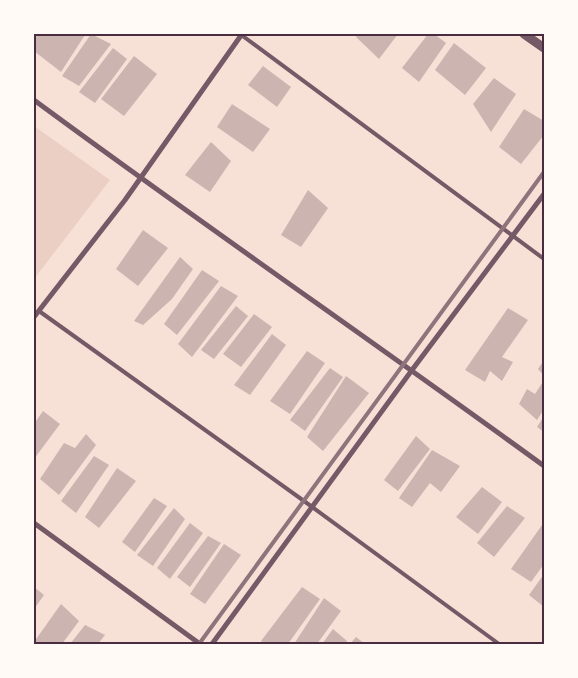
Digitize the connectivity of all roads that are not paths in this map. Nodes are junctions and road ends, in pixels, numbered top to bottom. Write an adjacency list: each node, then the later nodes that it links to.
1 (241, 34): 5 (street); 7 (lane)
2 (524, 34): 3 (street)
3 (544, 48)
4 (34, 100): 5 (street)
5 (140, 178): 9 (street); 11 (street)
6 (544, 194): 7 (street)
7 (513, 236): 8 (lane); 11 (street)
8 (544, 259)
9 (39, 311): 10 (street); 13 (lane)
10 (34, 318)
11 (412, 370): 12 (street); 13 (street)
12 (544, 466)
13 (312, 507): 16 (street); 17 (lane)
14 (34, 523): 15 (street)
15 (200, 644)
16 (212, 644)
17 (499, 644)

